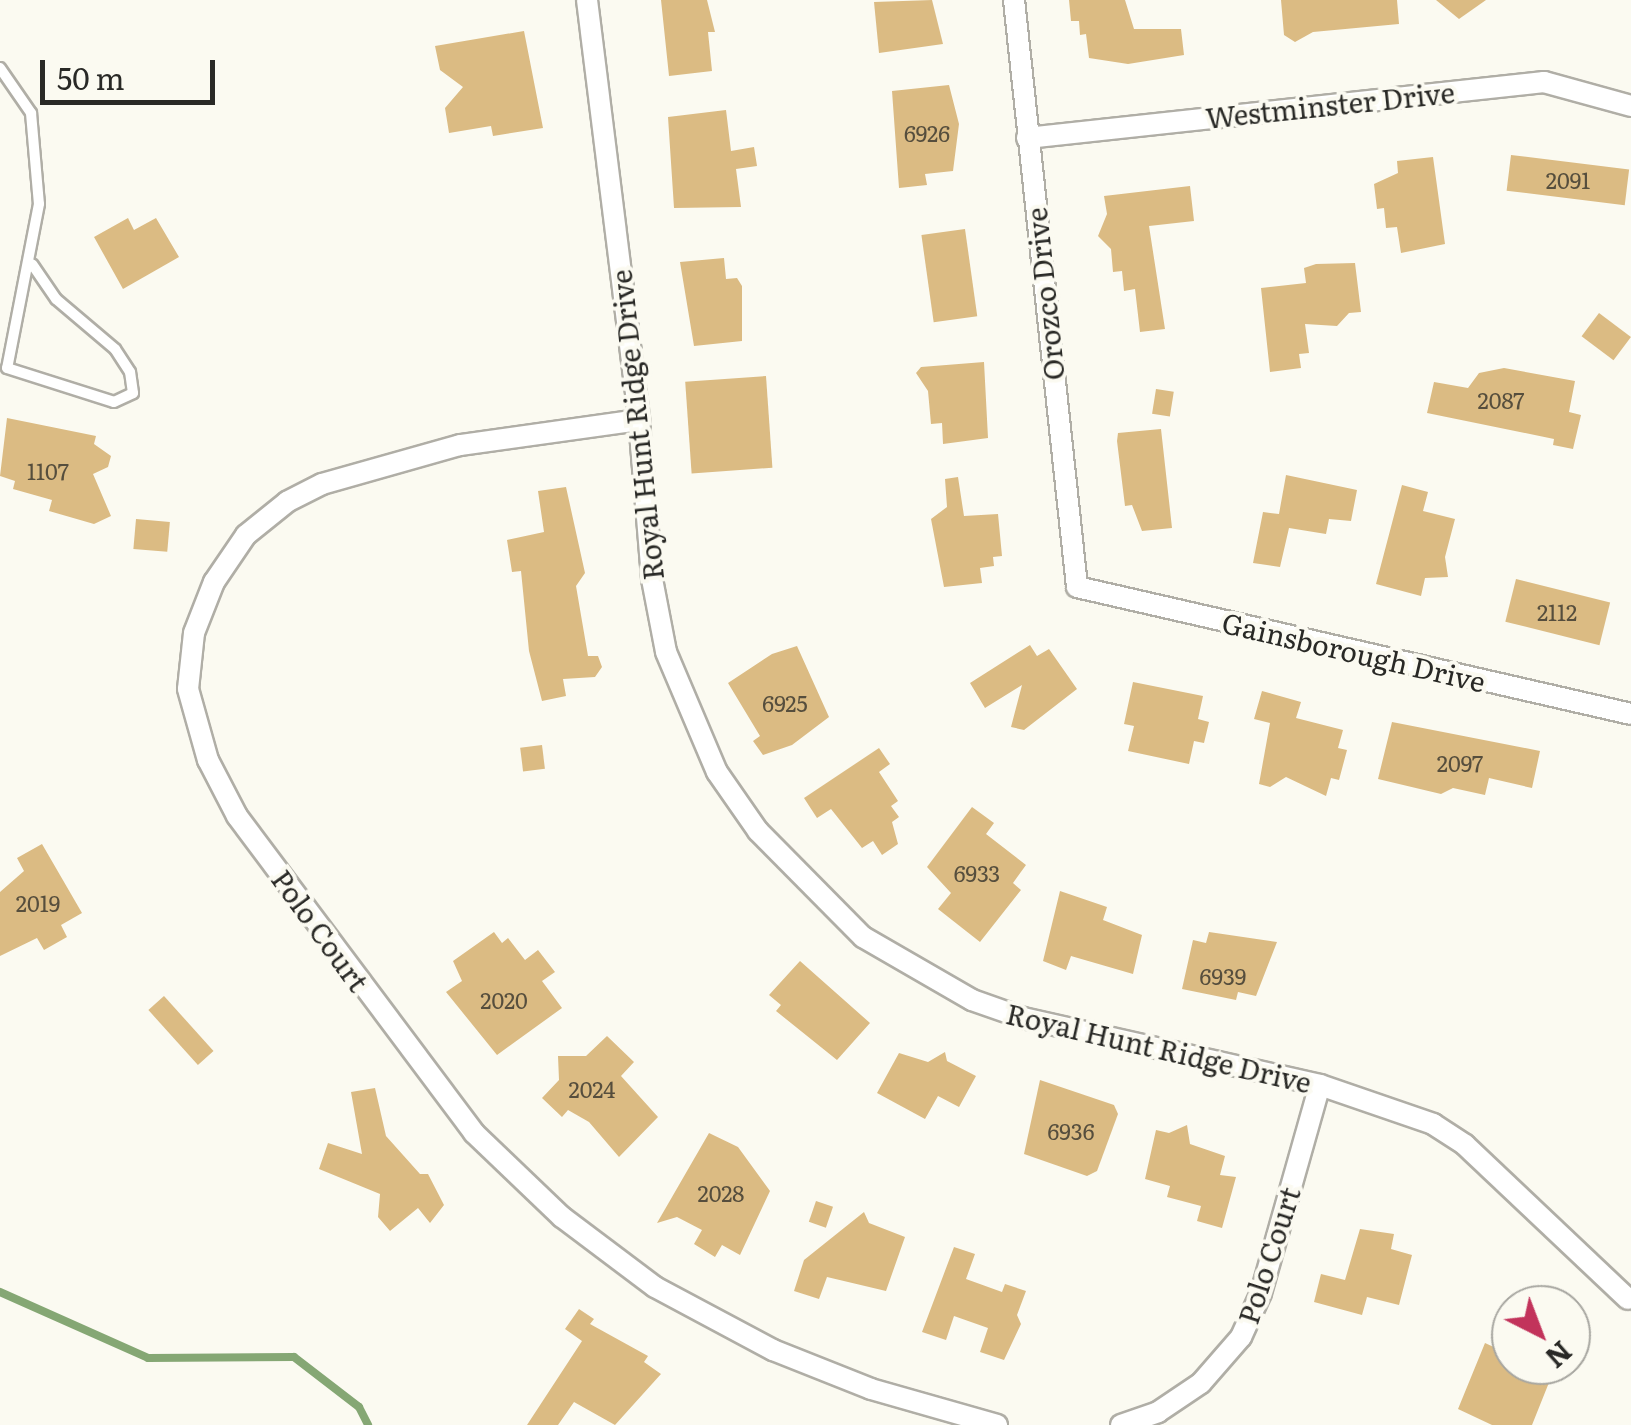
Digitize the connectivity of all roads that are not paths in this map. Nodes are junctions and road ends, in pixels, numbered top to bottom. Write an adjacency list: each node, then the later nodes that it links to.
1 (587, 0): 7 (street, Royal Hunt Ridge Drive)
2 (1014, 0): 5 (street, Orozco Drive)
3 (0, 68): 6 (lane)
4 (1631, 106): 5 (street, Westminster Drive)
5 (1027, 138): 8 (street, Orozco Drive)
6 (32, 264): 6 (lane)
7 (639, 420): 10 (street, Royal Hunt Ridge Drive); 12 (street, Polo Court)
8 (1077, 587): 9 (street, Gainsborough Drive)
9 (1631, 714)
10 (1320, 1085): 11 (street, Royal Hunt Ridge Drive); 13 (street, Polo Court)
11 (1628, 1299)
12 (997, 1425)
13 (1122, 1425)

